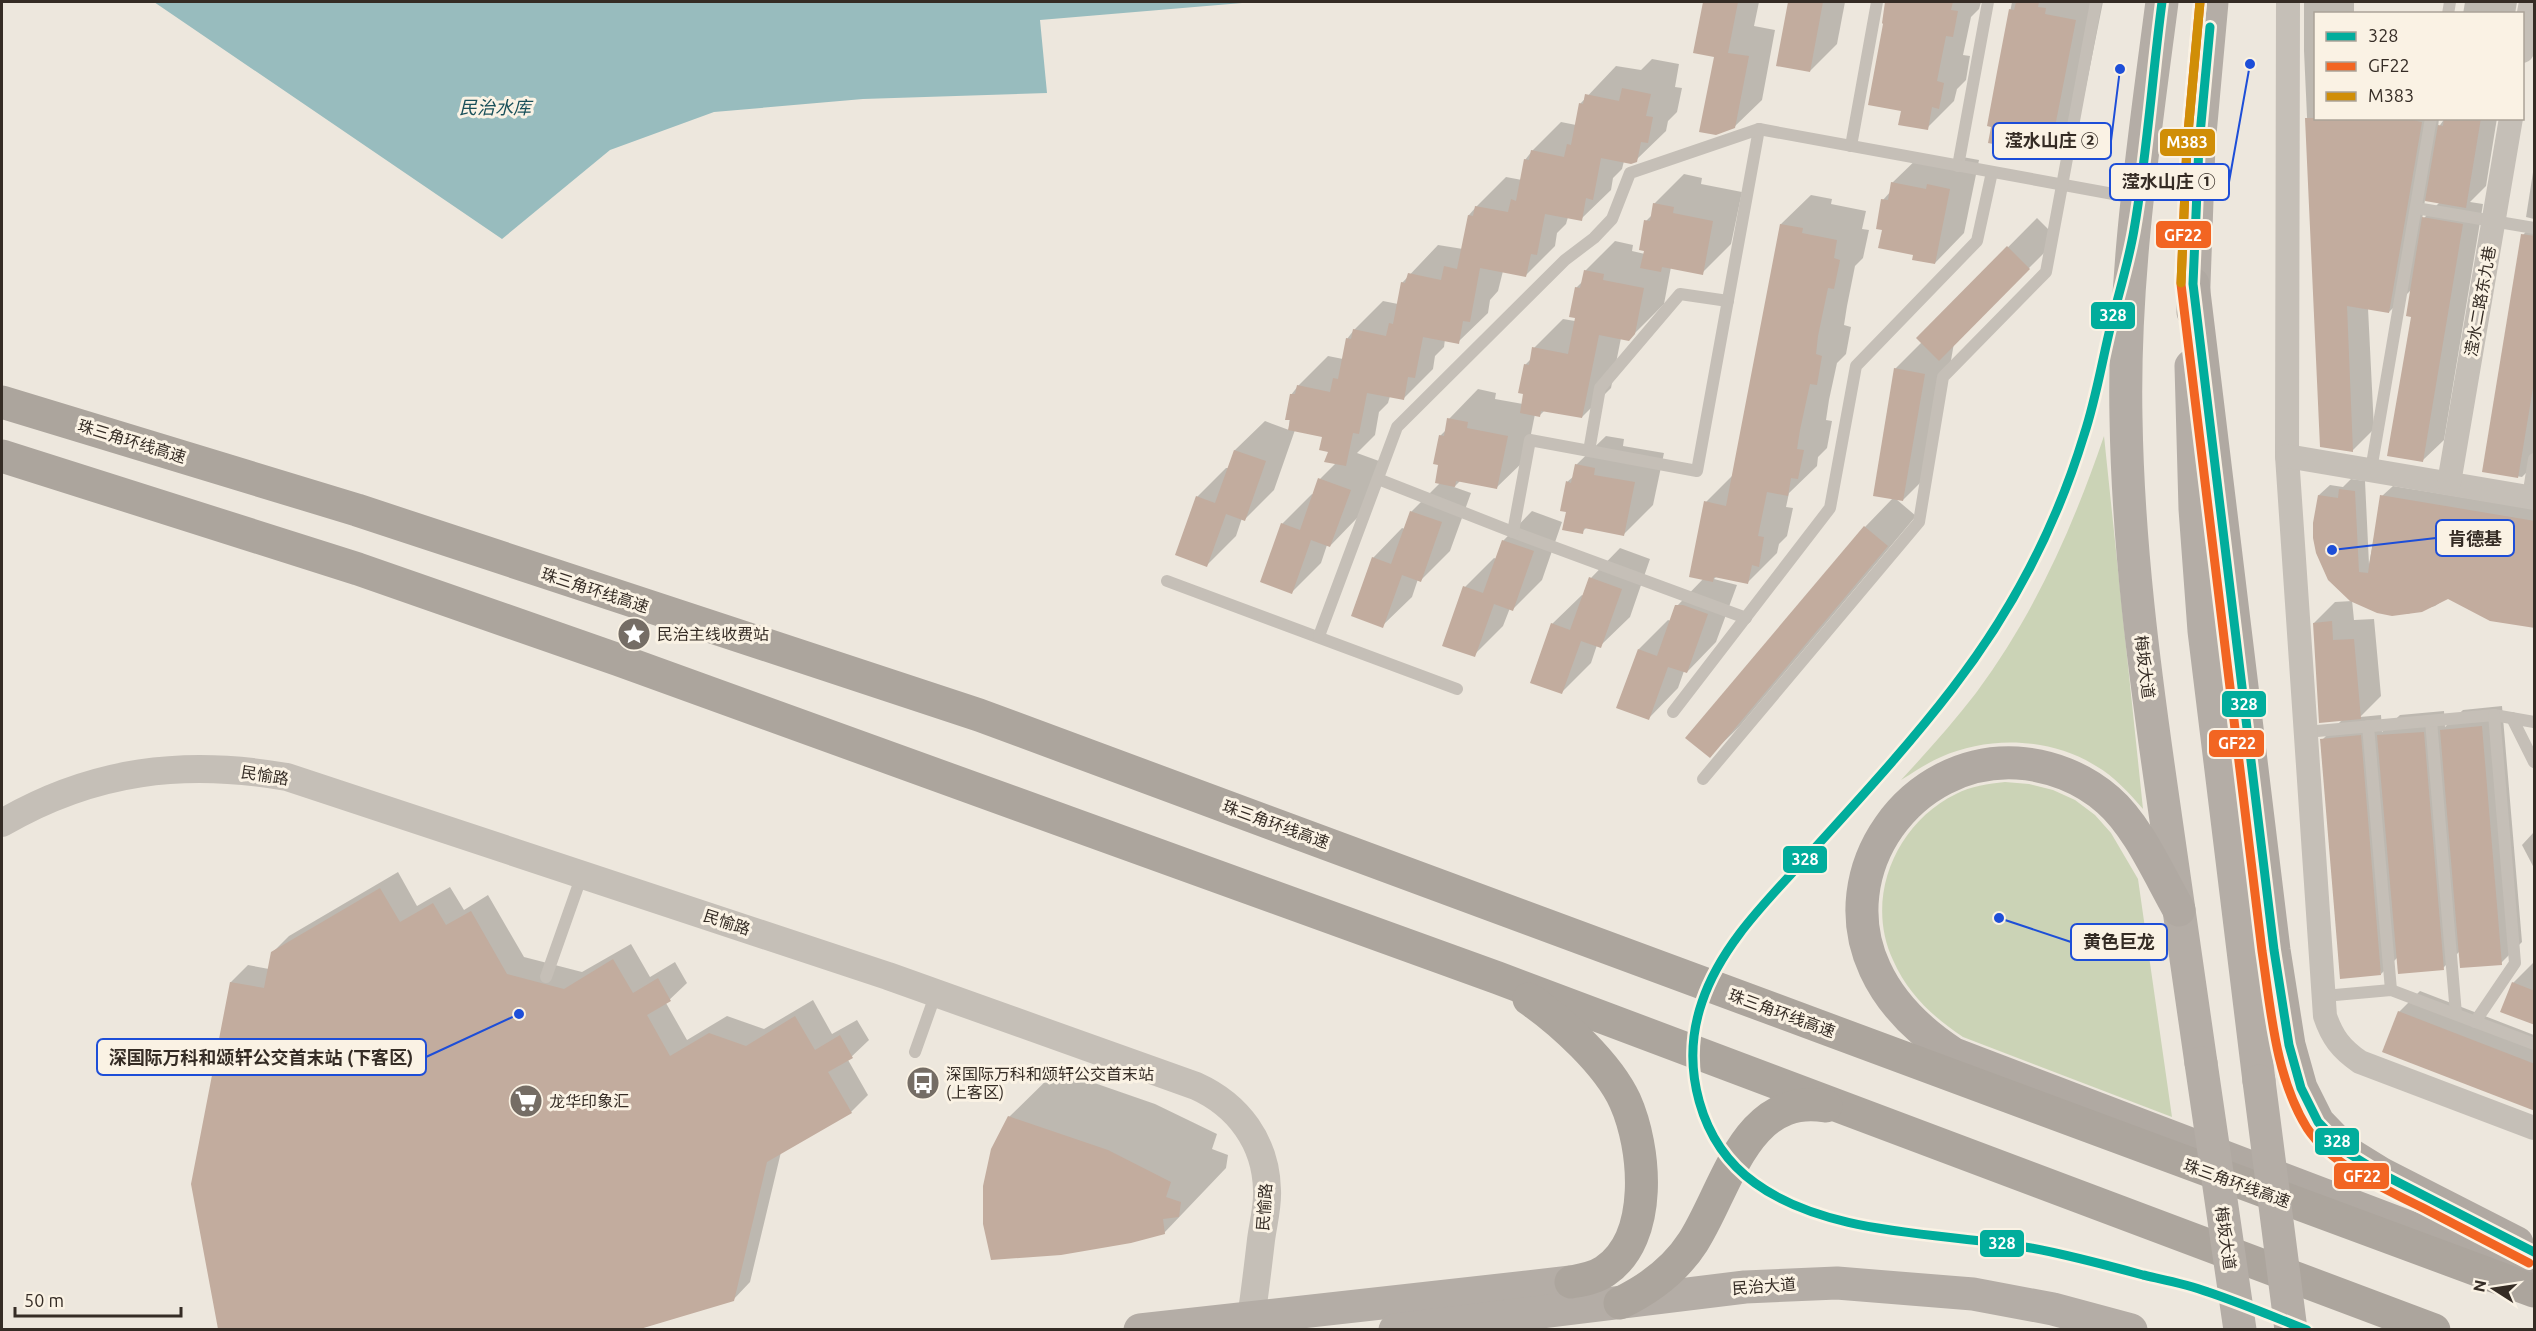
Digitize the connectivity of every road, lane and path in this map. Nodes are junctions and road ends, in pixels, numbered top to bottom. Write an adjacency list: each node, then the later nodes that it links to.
1 (1877, 2): 12 (lane)
2 (1988, 2): 13 (lane)
3 (2096, 2): 15 (lane)
4 (2162, 2): 16 (main road, 梅坂大道)
5 (2212, 2): 20 (main road)
6 (2288, 2): 25 (street)
7 (2531, 2): 8 (street)
8 (2524, 45)
9 (2431, 120): 17 (lane)
10 (2511, 120): 18 (street, 滢水二路东九巷)
11 (1759, 129): 12 (lane); 21 (lane); 28 (lane)
12 (1851, 146): 13 (lane)
13 (1958, 166): 14 (lane)
14 (1992, 172): 15 (lane); 33 (lane)
15 (2062, 185): 16 (lane); 44 (lane)
16 (2137, 199): 47 (main road, 梅坂大道)
17 (2416, 208): 18 (lane); 27 (lane)
18 (2494, 221): 19 (lane); 29 (street, 滢水二路东九巷)
19 (2535, 228)
20 (2193, 284): 59 (highway); 69 (main road, bridge)
21 (1728, 301): 23 (lane); 23 (lane)
22 (2, 402): 62 (highway, 珠三角环线高速)
23 (1589, 451): 31 (lane)
24 (2, 456): 49 (highway)
25 (2287, 456): 27 (street); 42 (street)
26 (2535, 459): 30 (lane)
27 (2371, 470): 29 (street)
28 (1378, 479): 31 (lane); 34 (lane)
29 (2450, 483): 30 (street)
30 (2531, 497)
31 (1513, 532): 33 (lane)
32 (1167, 581): 34 (lane)
33 (1746, 618): 36 (lane)
34 (1319, 636): 35 (lane)
35 (1457, 689)
36 (1673, 712)
37 (2494, 715): 38 (lane); 39 (lane); 54 (lane)
38 (2512, 718): 40 (lane); 43 (lane)
39 (2431, 721): 41 (lane); 53 (lane)
40 (2535, 722)
41 (2368, 726): 42 (lane); 50 (lane)
42 (2306, 732): 52 (street)
43 (2535, 762)
44 (1703, 779)
45 (2, 823): 46 (street, 民愉路)
46 (583, 874): 48 (lane); 51 (street, 民愉路)
47 (2179, 910): 60 (highway); 68 (main road, 梅坂大道, bridge)
48 (546, 977)
49 (1498, 978): 57 (highway); 61 (highway)
50 (2391, 990): 52 (lane); 53 (lane)
51 (937, 993): 56 (lane); 64 (street, 民愉路)
52 (2324, 996): 58 (street)
53 (2456, 1014): 54 (lane)
54 (2475, 1022): 55 (lane)
55 (2535, 1044)
56 (915, 1052)
57 (1841, 1108): 63 (highway); 70 (highway)
58 (2535, 1128)
59 (2535, 1252)
60 (2535, 1263)
61 (1571, 1282): 64 (main road)
62 (2535, 1291)
63 (1620, 1303): 66 (main road, 民治大道); 67 (main road, 民治大道)
64 (1251, 1318): 65 (main road)
65 (1140, 1329)
66 (1395, 1329)
67 (2131, 1329)
68 (2240, 1329)
69 (2291, 1329)
70 (2434, 1329)

